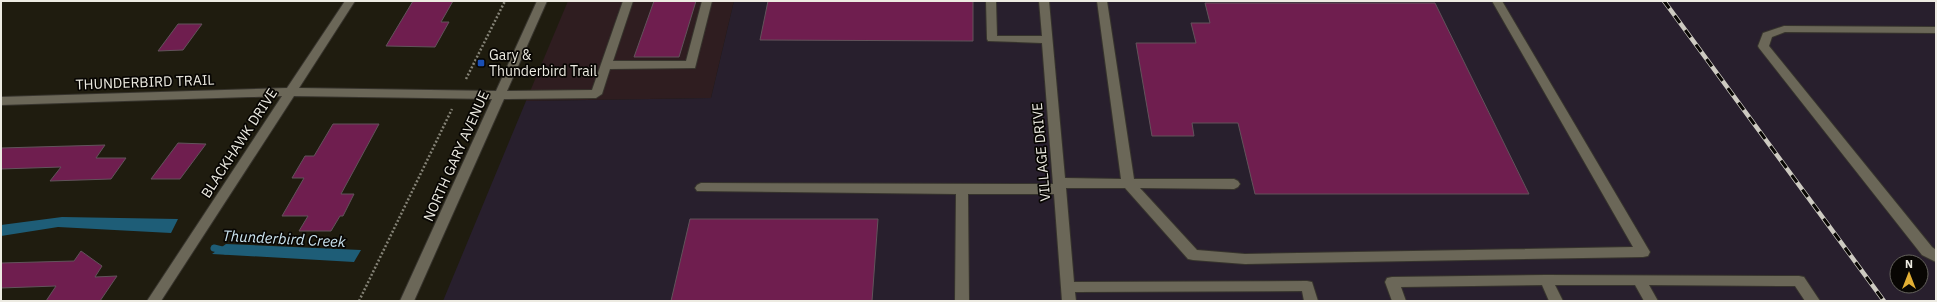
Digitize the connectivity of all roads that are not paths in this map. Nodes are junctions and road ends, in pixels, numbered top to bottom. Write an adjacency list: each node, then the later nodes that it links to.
1 (350, 1): 12 (street, BLACKHAWK DRIVE)
2 (542, 1): 13 (street, NORTH GARY AVENUE)
3 (628, 1): 11 (street)
4 (707, 1): 11 (street)
5 (991, 1): 10 (street)
6 (1044, 1): 10 (street, VILLAGE DRIVE)
7 (1102, 1): 15 (street)
8 (1497, 1): 15 (street)
9 (1936, 30): 20 (street)
10 (1047, 40): 17 (street, VILLAGE DRIVE)
11 (606, 66): 13 (street, THUNDERBIRD TRAIL)
12 (290, 92): 13 (street, THUNDERBIRD TRAIL); 14 (street, THUNDERBIRD TRAIL); 24 (street, BLACKHAWK DRIVE)
13 (500, 95): 25 (street, NORTH GARY AVENUE)
14 (1, 101)
15 (1128, 183): 16 (street); 17 (street)
16 (1234, 184)
17 (1059, 186): 19 (street); 23 (street, VILLAGE DRIVE)
18 (701, 188): 19 (street)
19 (962, 189): 26 (street)
20 (1936, 257)
21 (1546, 280): 22 (street); 29 (street); 30 (street)
22 (1640, 280): 31 (street); 32 (street)
23 (1068, 287): 27 (street, VILLAGE DRIVE); 28 (street)
24 (154, 301)
25 (407, 301)
26 (962, 301)
27 (1069, 301)
28 (1311, 301)
29 (1399, 301)
30 (1556, 301)
31 (1651, 301)
32 (1813, 301)

